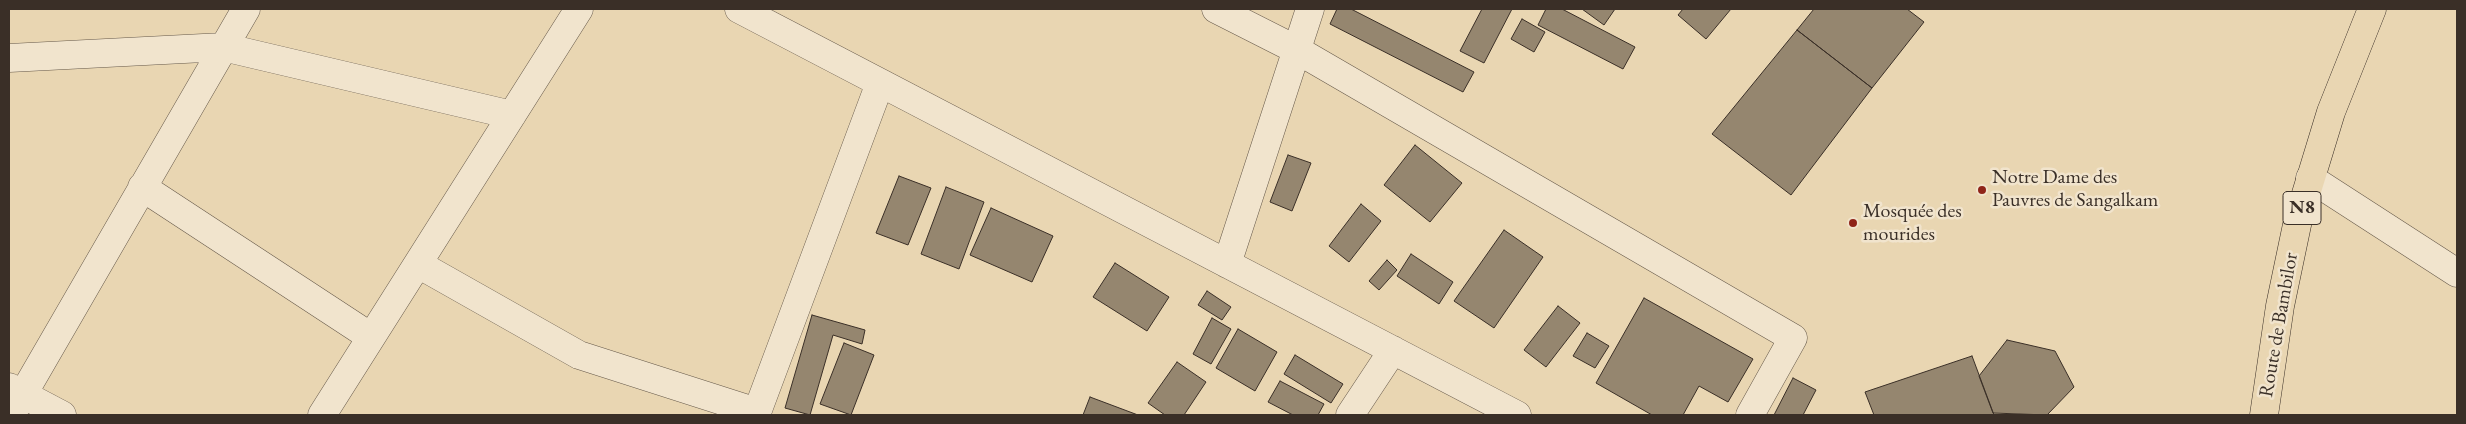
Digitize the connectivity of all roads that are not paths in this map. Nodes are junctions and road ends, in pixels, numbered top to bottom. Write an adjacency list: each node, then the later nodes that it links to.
1 (246, 9): 7 (street)
2 (579, 9): 11 (street)
3 (739, 9): 10 (street)
4 (1216, 9): 8 (street)
5 (1310, 9): 8 (street)
6 (2372, 9): 12 (main road, Route de Bambilor / N8)
7 (223, 48): 9 (street); 11 (street); 13 (street)
8 (1297, 50): 15 (street); 25 (street)
9 (9, 58)
10 (880, 83): 15 (street); 20 (street)
11 (512, 115): 14 (street)
12 (2310, 178): 16 (street); 26 (main road, Route de Bambilor / N8)
13 (142, 187): 17 (street); 19 (street)
14 (418, 264): 17 (street); 20 (street)
15 (1227, 264): 18 (street)
16 (2457, 273)
17 (371, 337): 22 (street)
18 (1393, 350): 23 (street); 24 (street)
19 (14, 399): 21 (street)
20 (757, 413)
21 (62, 415)
22 (322, 415)
23 (1350, 415)
24 (1517, 415)
25 (1750, 415)
26 (2264, 415)

